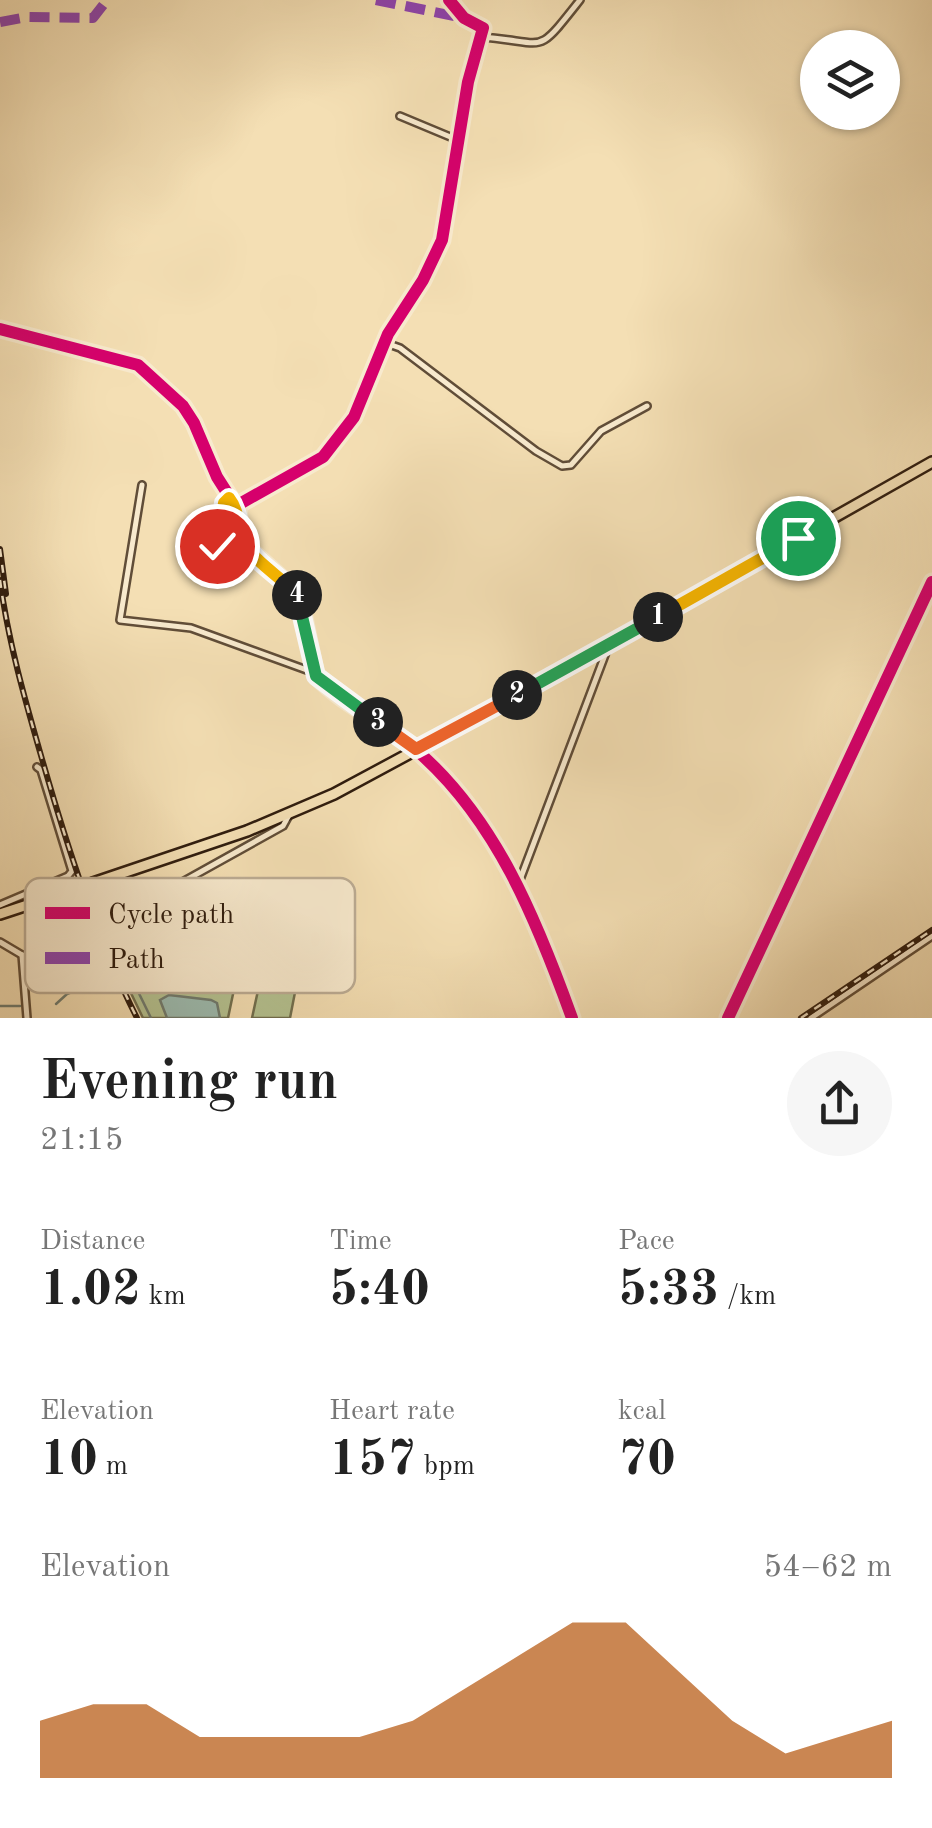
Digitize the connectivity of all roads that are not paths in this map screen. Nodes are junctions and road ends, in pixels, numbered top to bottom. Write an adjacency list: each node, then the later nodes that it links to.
1 (449, 0): 3 (street)
2 (580, 0): 3 (street)
3 (482, 37): 5 (street)
4 (400, 116): 5 (street)
5 (460, 140): 7 (street)
6 (0, 329): 11 (street)
7 (386, 342): 8 (street); 12 (street)
8 (648, 406)
9 (932, 462): 15 (main road)
10 (142, 485): 16 (street)
11 (229, 498): 12 (street); 13 (street)
12 (236, 506): 16 (street)
13 (217, 546)
14 (932, 582): 34 (street)
15 (609, 644): 17 (main road); 23 (street)
16 (315, 673): 17 (street)
17 (416, 749): 19 (main road); 23 (street)
18 (37, 767): 20 (street)
19 (289, 816): 21 (main road, bridge); 22 (street)
20 (57, 878)
21 (108, 878)
22 (190, 878)
23 (518, 887): 33 (street)
24 (25, 893): 25 (street)
25 (0, 905)
26 (25, 906): 27 (main road, bridge)
27 (0, 914)
28 (932, 936): 35 (street)
29 (0, 942): 30 (street)
30 (22, 954): 31 (street); 32 (street)
31 (25, 955)
32 (27, 1018)
33 (572, 1018)
34 (728, 1018)
35 (811, 1018)

